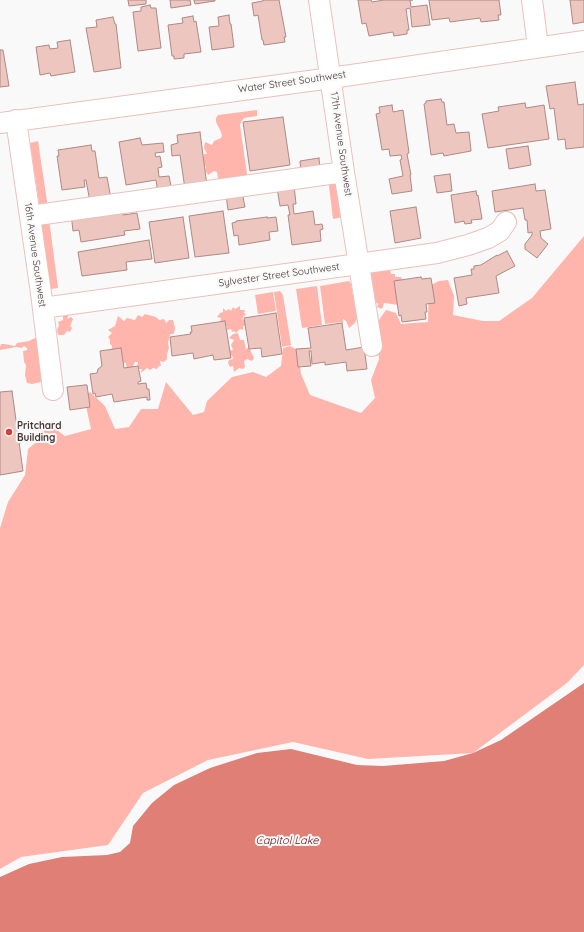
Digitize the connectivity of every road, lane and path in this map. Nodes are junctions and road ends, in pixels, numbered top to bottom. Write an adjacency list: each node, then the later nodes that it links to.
1 (319, 0): 5 (street, 17th Avenue Southwest)
2 (532, 0): 4 (street)
3 (584, 41): 4 (street, Water Street Southwest)
4 (538, 47): 5 (street, Water Street Southwest)
5 (331, 78): 6 (street, Water Street Southwest); 7 (street, 17th Avenue Southwest)
6 (8, 122): 8 (street, 16th Avenue Southwest)
7 (344, 172): 8 (street); 10 (street, 17th Avenue Southwest)
8 (30, 216): 11 (street, 16th Avenue Southwest)
9 (506, 222): 10 (street, Sylvester Street Southwest)
10 (359, 264): 11 (street, Sylvester Street Southwest); 12 (street, 17th Avenue Southwest)
11 (43, 308): 13 (street, 16th Avenue Southwest)
12 (372, 346)
13 (53, 390)

